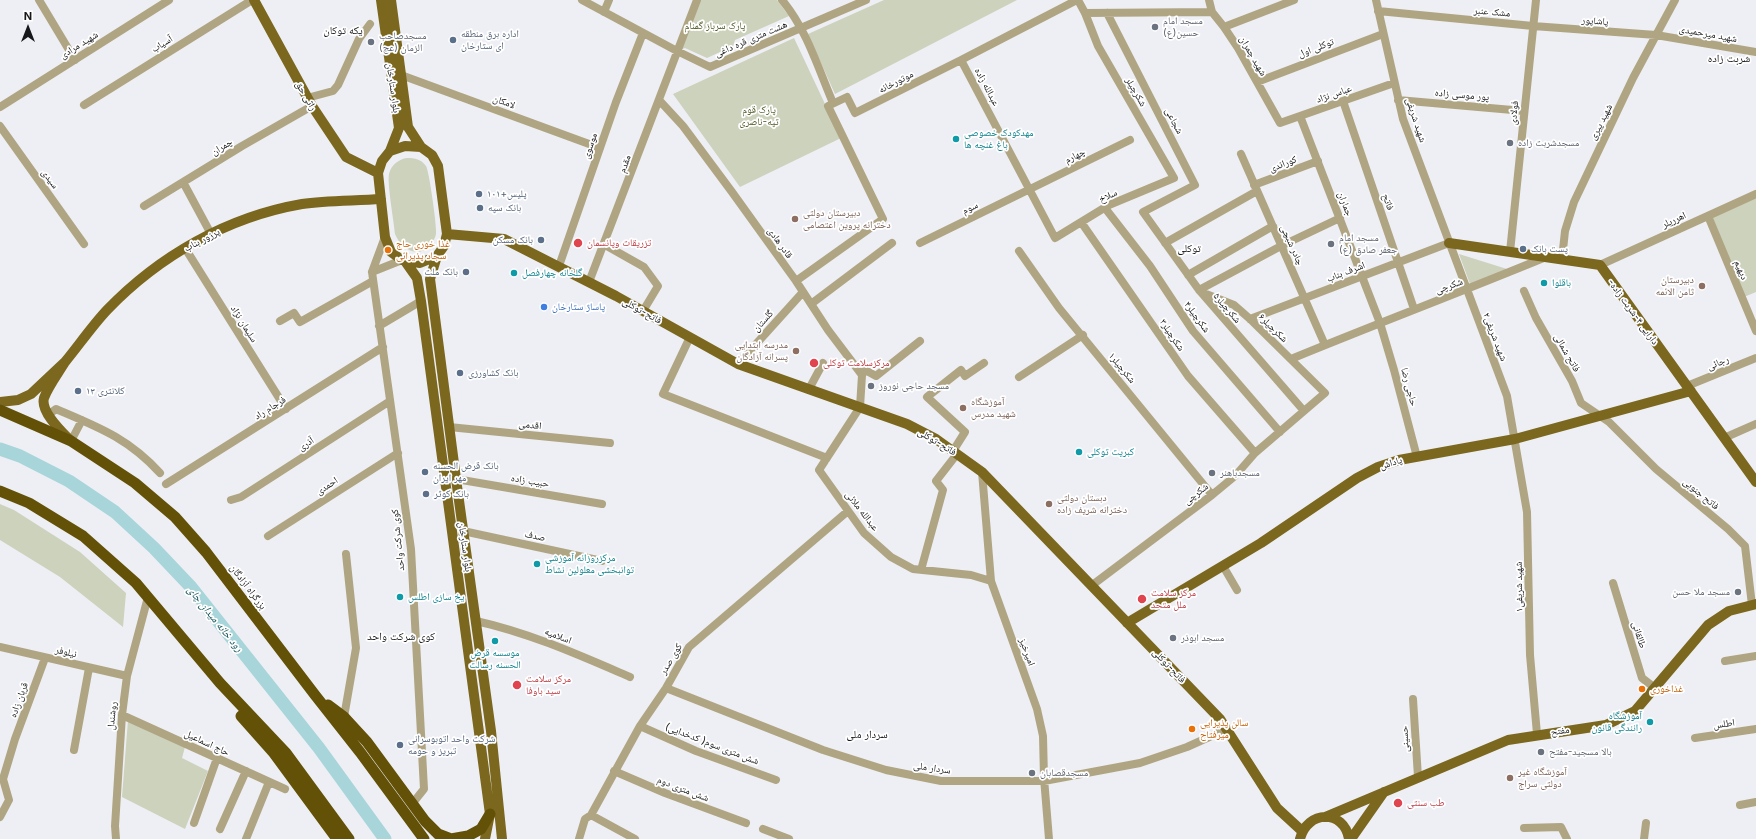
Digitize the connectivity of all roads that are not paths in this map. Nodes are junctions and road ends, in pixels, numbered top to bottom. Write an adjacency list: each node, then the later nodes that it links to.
1 (39, 0): 31 (street)
2 (170, 0): 31 (street, شهید مرادی)
3 (253, 0): 39 (main road, راثی حق); 41 (street, آسیاب)
4 (381, 0): 50 (main road, بلوار ستارخان)
5 (392, 0): 33 (main road, بلوار ستارخان)
6 (582, 0): 18 (street, هشت متری قره داغی)
7 (609, 0): 18 (street)
8 (697, 0): 29 (street, مقدم)
9 (782, 0): 25 (street)
10 (866, 0): 25 (street, هشت متری قره داغی)
11 (1078, 0): 20 (street, شکرچیلر); 32 (street, عبدالله زاده)
12 (1209, 0): 19 (street, شهید چمران)
13 (1294, 0): 24 (street)
14 (1376, 0): 17 (street, شهید شریفى)
15 (1536, 0): 23 (street, فولادی)
16 (1676, 0): 28 (street, شهید پیری)
17 (1378, 11): 23 (street, مشک عنبر); 27 (street, شهید شریفى)
18 (604, 12): 26 (street, هشت متری قره داغی)
19 (1212, 12): 21 (street); 24 (street, شهید چمران)
20 (1085, 13): 21 (street); 54 (street, شکرچیلر)
21 (1107, 13): 62 (street, شجاعی)
22 (370, 24): 39 (street, چمران)
23 (1533, 26): 28 (street, پاشاپور); 43 (street, فولادی)
24 (1224, 27): 34 (street, شهید چمران)
25 (802, 28): 29 (street, هشت متری قره داغی); 40 (street)
26 (643, 33): 29 (street, هشت متری قره داغی); 49 (street, موسوی)
27 (1383, 34): 34 (street, توکلی اول); 35 (street, شهید شریفى)
28 (1656, 35): 30 (street, شهید میرحمیدی); 83 (street, شهید پیری)
29 (677, 51): 36 (street, مقدم)
30 (1756, 52)
31 (75, 60): 42 (street, شهید مرادی)
32 (961, 60): 40 (street, موتورخانه); 57 (street, عبدالله زاده)
33 (401, 75): 48 (main road, بلوار ستارخان); 49 (street, لامکان)
34 (1257, 82): 45 (street, شهید چمران)
35 (1394, 83): 37 (street, شهید شریفى); 38 (street, عباس نژاد)
36 (659, 100): 76 (street, مقدم); 91 (street, قادر هادی)
37 (1398, 100): 43 (street, پور موسی زاده); 74 (street, شهید شریفى)
38 (1343, 101): 44 (street, عباس نژاد); 85 (street, فاتح)
39 (309, 102): 53 (main road, راثی حق); 55 (street, چمران)
40 (833, 103): 91 (street)
41 (84, 105)
42 (0, 107)
43 (1524, 110): 80 (street, فولادی)
44 (1300, 116): 45 (street, عباس نژاد); 52 (street, جماران)
45 (1280, 123)
46 (0, 126): 75 (street, سیدی)
47 (1130, 140): 57 (street, چهارم)
48 (421, 148): 50 (main road); 68 (main road, بلوار ستارخان)
49 (600, 148): 87 (street, موسوی)
50 (390, 152): 53 (main road, بلوار ستارخان)
51 (1241, 154): 56 (street, چادر شبچی)
52 (1318, 161): 56 (street, کوراندی); 64 (street, جماران)
53 (378, 173): 59 (main road)
54 (1174, 178): 61 (street, سلاخ)
55 (183, 182): 60 (street, چمران); 67 (street)
56 (1256, 188): 66 (street, چادر شبچی); 73 (street, کوراندی)
57 (1029, 190): 70 (street, عبدالله زاده); 72 (street, سوم)
58 (1756, 194): 63 (street, اهرریلر)
59 (381, 199): 67 (main road, پرزور بناب); 69 (main road)
60 (144, 206)
61 (1105, 208): 65 (street, سلاخ); 134 (street, شکرچیلر۴)
62 (1143, 212): 73 (street, شکرچیلر۵)
63 (1708, 216): 86 (street, اهرریلر); 106 (street, دیهیم)
64 (1340, 218): 77 (street); 90 (street, جماران)
65 (1081, 222): 70 (street, سلاخ); 141 (street, شکرچیلر۳)
66 (1273, 226): 77 (street, چادر شبچی); 88 (street)
67 (210, 234): 78 (main road, پرزور بناب)
68 (447, 234): 81 (main road, بلوار ستارخان); 87 (main road, فاتح-توکلی)
69 (385, 237): 84 (main road, بلوار ستارخان); 89 (street)
70 (1055, 238)
71 (892, 243): 99 (street)
72 (920, 243)
73 (1165, 243): 88 (street, شکرچیلر۵)
74 (1449, 243): 80 (main road); 85 (street, اشرف بناب); 94 (street, شهید شریفی۲)
75 (84, 244)
76 (605, 246): 92 (street, مقدم); 101 (street)
77 (1282, 246): 93 (street); 97 (street, چادر شبچی)
78 (185, 248): 114 (main road, پرزور بناب); 126 (street, سلیمان نژاد)
79 (1020, 251): 107 (street, شکرچیلر۱)
80 (1510, 252): 82 (main road)
81 (436, 256): 84 (main road); 133 (main road, بلوار ستارخان)
82 (1546, 257): 83 (main road); 94 (street, شکرچی)
83 (1562, 259): 86 (main road)
84 (404, 260): 89 (street); 98 (main road, بلوار ستارخان)
85 (1399, 263): 90 (street, اشرف بناب); 100 (street, فاتح)
86 (1600, 265): 121 (main road, -دارایی ۴-شربت زاده)
87 (559, 266): 92 (main road, فاتح-توکلی)
88 (1188, 275): 93 (street, شکرچیلر۵)
89 (372, 276): 103 (street); 105 (street, کوی شرکت واحد)
90 (1362, 277): 97 (street, اشرف بناب); 104 (street, جماران)
91 (796, 281): 96 (street, قادر هادی)
92 (590, 282): 101 (main road, فاتح-توکلی)
93 (1199, 290): 102 (street, شکرچیلر۶); 128 (street, شکرچیلر۵)
94 (1467, 290): 100 (street, شکرچی); 136 (street, شهید شریفی۲)
95 (1524, 291): 130 (street, فاتح شمالی)
96 (803, 292): 99 (street, قادر هادی); 117 (street, گلستان)
97 (1305, 299): 102 (street, اشرف بناب); 110 (street, چادر شبچی)
98 (421, 301): 105 (street); 200 (main road, بلوار ستارخان)
99 (811, 304): 118 (street, قادر هادی)
100 (1414, 309): 104 (street, شکرچی)
101 (643, 311): 108 (main road, فاتح-توکلی)
102 (1250, 319): 113 (street, شکرچیلر۶)
103 (280, 321)
104 (1380, 323): 110 (street, شکرچی); 142 (street, حاجی رضا)
105 (380, 326): 111 (street, کوی شرکت واحد)
106 (1756, 331)
107 (1083, 335): 119 (street); 150 (street, شکرچیلر۱)
108 (690, 337): 117 (main road, فاتح-توکلی); 143 (street)
109 (920, 341): 118 (street)
110 (1326, 345): 113 (street, شکرچی)
111 (383, 347): 123 (street, کوی شرکت واحد); 126 (street, فرجام راد)
112 (1756, 358): 121 (street, رجائی)
113 (1291, 359): 122 (street, شکرچیلر۶)
114 (65, 362): 124 (main road); 129 (main road)
115 (823, 363): 120 (street)
116 (984, 363): 139 (street)
117 (738, 364): 120 (main road, فاتح-توکلی)
118 (862, 374): 125 (street)
119 (1019, 377)
120 (808, 389): 125 (main road, فاتح-توکلی)
121 (1689, 389): 130 (main road, پاداش); 135 (main road, -دارایی ۴-شربت زاده)
122 (1325, 393): 128 (street, شکرچی)
123 (390, 401): 140 (street, کوی شرکت واحد); 151 (street, آذری)
124 (0, 402)
125 (860, 407): 139 (main road, فاتح-توکلی); 143 (street, عبدالله ملائی)
126 (286, 409): 148 (street, فرجام راد)
127 (0, 410): 137 (highway, بزرگراه آزادگان)
128 (1304, 411): 134 (street, شکرچی)
129 (48, 415): 131 (street); 137 (main road)
130 (1602, 416): 136 (main road, پاداش); 165 (street, فاتح جنوبی)
131 (82, 420): 137 (street); 145 (street)
132 (1756, 424): 135 (street)
133 (449, 427): 138 (street, اقدمی); 146 (main road, بلوار ستارخان)
134 (1280, 432): 141 (street, شکرچی)
135 (1724, 438): 147 (main road, -دارایی ۴-شربت زاده)
136 (1515, 439): 142 (main road, پاداش); 185 (street, شهید شریفی۱)
137 (71, 442): 178 (highway, بزرگراه آزادگان)
138 (610, 442)
139 (955, 452): 144 (main road, فاتح-توکلی); 159 (street)
140 (398, 453): 155 (street, احمدی); 198 (street, کوی شرکت واحد)
141 (1255, 454): 150 (street, شکرچی)
142 (1417, 457): 158 (main road, پاداش)
143 (827, 458): 153 (street, عبدالله ملائی)
144 (982, 472): 160 (street, امیرخیز); 162 (main road, فاتح-توکلی)
145 (160, 473)
146 (456, 479): 152 (street, حبیب زاده); 154 (main road, بلوار ستارخان)
147 (1756, 482)
148 (166, 484)
149 (0, 491): 164 (highway)
150 (1212, 495): 162 (street, شکرچی)
151 (231, 500)
152 (602, 504)
153 (848, 511): 159 (street, عبدالله ملائی); 176 (street, کوی صدر)
154 (463, 531): 157 (street, صدف); 166 (main road, بلوار ستارخان)
155 (268, 536)
156 (346, 554): 181 (street)
157 (602, 561)
158 (1222, 566): 163 (street); 167 (main road, پاداش)
159 (921, 570): 160 (street, عبدالله ملائی)
160 (991, 581): 193 (street, امیرخیز)
161 (1613, 583): 177 (street, طالقانی)
162 (1091, 586): 167 (main road, فاتح-توکلی)
163 (1237, 590)
164 (148, 597): 173 (street, روشندل); 175 (highway)
165 (1755, 603): 177 (main road, مفتح)
166 (476, 621): 174 (street, اسلامیه); 217 (main road, بلوار ستارخان)
167 (1127, 622): 183 (main road, فاتح-توکلی)
168 (0, 647): 170 (street, نیلوفر)
169 (1756, 656): 171 (street)
170 (45, 658): 172 (street, نیلوفر); 203 (street, قربان زاده)
171 (1725, 661)
172 (89, 668): 173 (street, نیلوفر); 187 (street)
173 (127, 676): 180 (street, روشندل)
174 (630, 677)
175 (220, 683): 213 (highway); 214 (highway)
176 (666, 688): 182 (street, کوی صدر); 193 (street, سردار ملی)
177 (1655, 688): 185 (main road, مفتح)
178 (315, 695): 181 (highway); 215 (highway, بزرگراه آزادگان)
179 (1413, 699): 191 (street, حسینی)
180 (122, 714): 188 (street, حاج اسماعیل); 211 (street, روشندل)
181 (344, 717): 198 (highway)
182 (640, 726): 190 (street, کوی صدر); 192 (street, (کدخدایی )شش متری سوم)
183 (1227, 730): 193 (street, سردار ملی); 210 (main road, فاتح-توکلی)
184 (1756, 730): 186 (street, اطلس)
185 (1537, 734): 191 (main road, مفتح)
186 (1695, 738)
187 (74, 750)
188 (217, 758): 189 (street, حاج اسماعیل); 204 (street)
189 (246, 771): 194 (street, حاج اسماعیل); 208 (street)
190 (614, 771): 201 (street, کوی صدر); 205 (street, شش متری دوم)
191 (1418, 777): 196 (main road, مفتح)
192 (776, 780)
193 (1044, 781): 221 (street, امیرخیز)
194 (269, 782): 195 (street, حاج اسماعیل); 212 (street)
195 (284, 789)
196 (1385, 791): 202 (main road, مفتح); 222 (main road)
197 (1756, 802): 199 (street)
198 (412, 804): 200 (highway)
199 (1740, 805)
200 (490, 814): 216 (main road, بلوار ستارخان)
201 (591, 815): 218 (street, کوی صدر); 219 (street)
202 (1325, 816): 210 (main road, مفتح); 222 (main road)
203 (0, 817)
204 (194, 823)
205 (746, 823)
206 (1646, 823): 224 (street)
207 (1524, 828): 223 (street)
208 (220, 829)
209 (763, 829): 220 (street)
210 (1301, 835)
211 (117, 839)
212 (246, 839)
213 (336, 839)
214 (349, 839)
215 (424, 839)
216 (485, 839)
217 (502, 839)
218 (579, 839)
219 (635, 839)
220 (790, 839)
221 (1049, 839)
222 (1350, 839)
223 (1567, 839)
224 (1644, 839)

